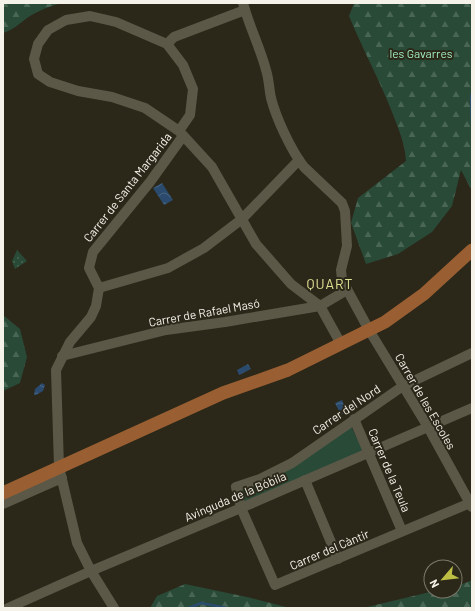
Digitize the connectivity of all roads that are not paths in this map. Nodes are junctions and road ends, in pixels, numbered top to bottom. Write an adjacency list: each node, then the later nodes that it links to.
1 (244, 6): 2 (street); 4 (street, Carrer de les Escoles)
2 (167, 44): 3 (street, Carrer de Santa Margarida); 3 (street)
3 (181, 134): 5 (street); 7 (street, Carrer de Santa Margarida)
4 (299, 160): 5 (street); 8 (street, Carrer de les Escoles)
5 (242, 219): 7 (street); 9 (street)
6 (472, 250): 10 (main road)
7 (98, 288): 13 (street)
8 (347, 290): 9 (street, Carrer de Rafael Masó); 10 (street, Carrer de les Escoles)
9 (320, 306): 11 (street); 13 (street, Carrer de Rafael Masó)
10 (369, 330): 11 (main road); 14 (street, Carrer de les Escoles)
11 (341, 344): 19 (main road)
12 (472, 353): 14 (street, Carrer del Nord)
13 (62, 356): 19 (street)
14 (403, 386): 16 (street, Carrer del Nord); 17 (street, Carrer de les Escoles)
15 (472, 408): 17 (street, Avinguda de la Bóbila)
16 (354, 420): 18 (street, Carrer de la Teula); 24 (street, Carrer del Nord)
17 (428, 427): 18 (street, Avinguda de la Bóbila); 23 (street, Carrer de les Escoles)
18 (369, 452): 20 (street, Avinguda de la Bóbila); 25 (street, Carrer de la Teula)
19 (60, 473): 21 (main road); 22 (street); 27 (street)
20 (305, 480): 24 (street, Avinguda de la Bóbila); 26 (street)
21 (3, 493)
22 (3, 504)
23 (471, 505): 25 (street, Carrer del Càntir)
24 (241, 508): 26 (street, Carrer del Càntir); 27 (street, Avinguda de la Bóbila)
25 (402, 532): 26 (street, Carrer del Càntir)
26 (338, 559)
27 (91, 571): 28 (street, Avinguda de la Bóbila); 30 (street)
28 (22, 605): 29 (street, Avinguda de la Bóbila)
29 (8, 608)
30 (114, 608)

